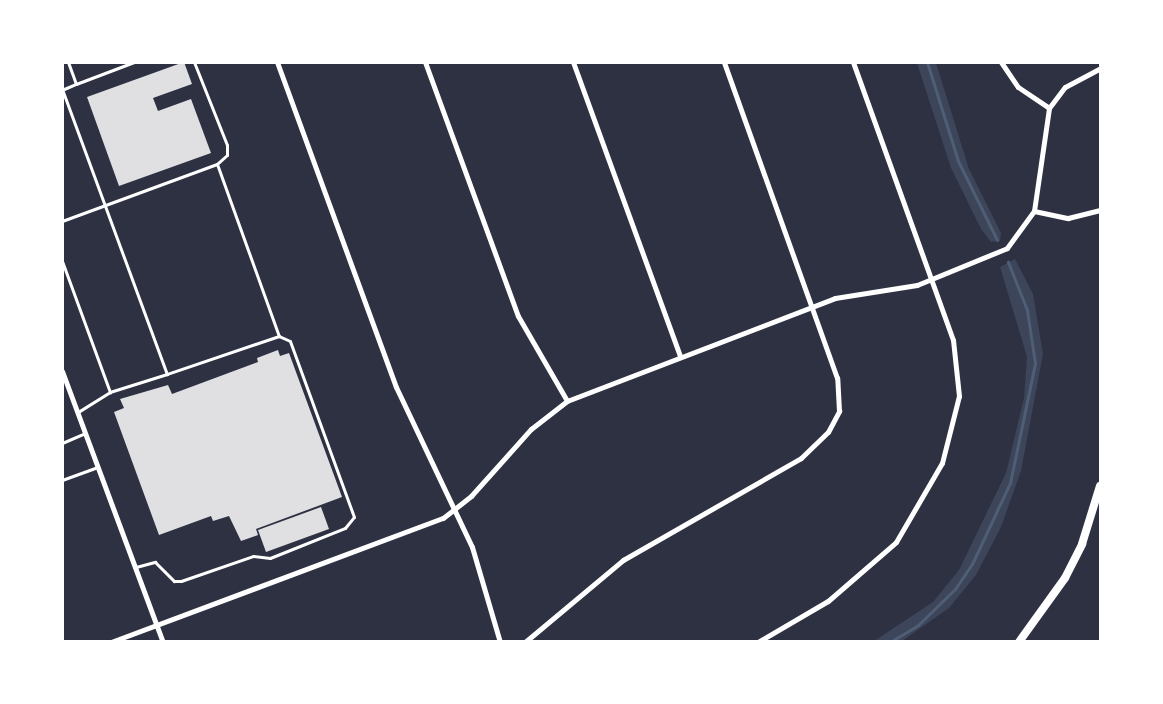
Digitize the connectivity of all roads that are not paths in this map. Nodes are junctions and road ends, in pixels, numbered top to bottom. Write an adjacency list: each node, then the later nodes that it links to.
1 (68, 62): 11 (lane)
2 (134, 62): 11 (lane)
3 (194, 62): 14 (lane)
4 (276, 62): 35 (street)
5 (424, 62): 27 (street)
6 (572, 62): 23 (street)
7 (724, 62): 21 (street)
8 (853, 62): 20 (street)
9 (1001, 62): 13 (street)
10 (1100, 68): 13 (street)
11 (76, 84): 12 (lane)
12 (63, 89): 15 (lane)
13 (1049, 108): 17 (street)
14 (217, 164): 15 (lane); 22 (lane)
15 (105, 205): 18 (lane); 25 (lane)
16 (1100, 210): 17 (street)
17 (1034, 211): 20 (street)
18 (62, 221)
19 (62, 261): 26 (lane)
20 (931, 280): 21 (street); 42 (street)
21 (812, 307): 23 (street); 41 (street)
22 (279, 336): 25 (lane); 36 (lane)
23 (680, 356): 27 (street)
24 (62, 371): 28 (street)
25 (167, 374): 26 (lane)
26 (110, 392): 28 (lane)
27 (567, 400): 35 (street)
28 (78, 412): 29 (street)
29 (86, 433): 30 (lane); 31 (street)
30 (62, 443)
31 (98, 467): 32 (lane); 36 (street)
32 (62, 480)
33 (1100, 486): 34 (street)
34 (1098, 505): 43 (street)
35 (456, 510): 37 (street); 40 (street)
36 (136, 567): 37 (street)
37 (157, 625): 38 (street); 39 (street)
38 (111, 642)
39 (163, 642)
40 (500, 642)
41 (525, 642)
42 (758, 642)
43 (1019, 642)

